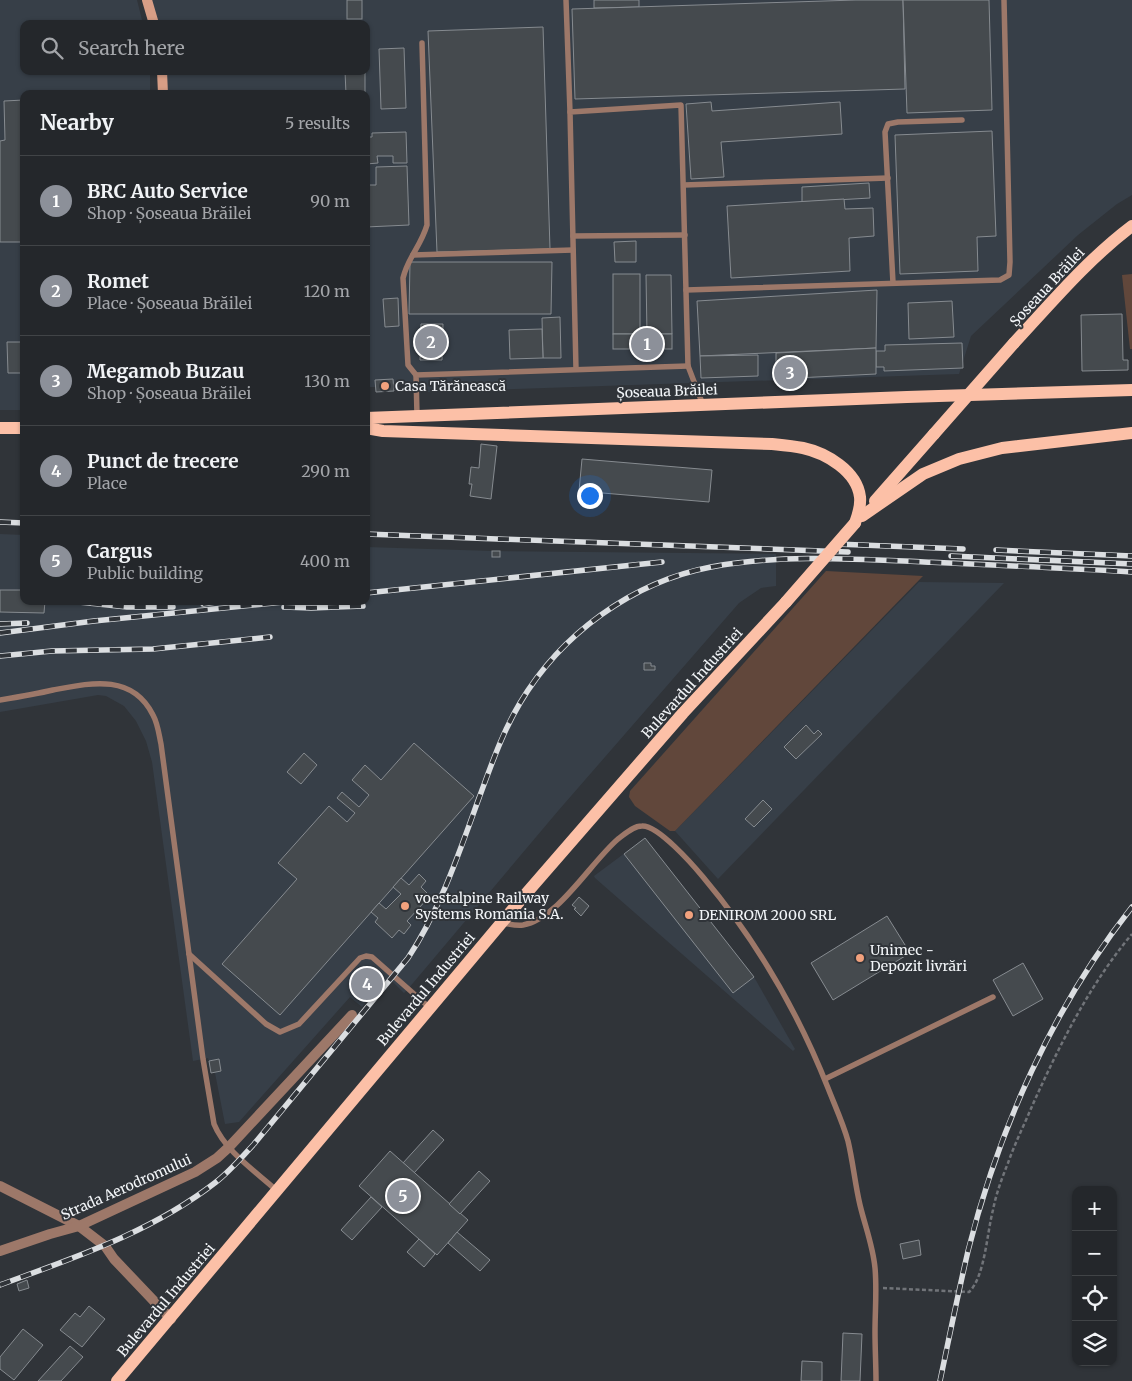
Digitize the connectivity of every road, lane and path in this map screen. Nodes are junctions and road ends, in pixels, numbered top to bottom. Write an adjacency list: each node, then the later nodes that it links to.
1 (147, 0): 4 (main road)
2 (566, 0): 8 (lane)
3 (1004, 0): 17 (lane)
4 (153, 20)
5 (422, 42): 16 (lane)
6 (162, 75): 7 (main road)
7 (163, 90)
8 (570, 112): 11 (lane); 14 (lane)
9 (962, 120): 10 (lane)
10 (888, 178): 11 (lane); 17 (lane)
11 (684, 185): 13 (lane)
12 (1132, 226): 30 (main road, Șoseaua Brăilei, bridge)
13 (685, 235): 14 (lane); 18 (lane)
14 (573, 236): 15 (lane)
15 (573, 250): 16 (lane); 20 (lane)
16 (412, 255): 21 (lane)
17 (893, 283): 18 (lane)
18 (686, 290): 19 (lane)
19 (688, 366): 20 (lane); 23 (lane)
20 (576, 369): 21 (lane)
21 (416, 376): 24 (lane)
22 (1132, 390): 23 (main road, Șoseaua Brăilei)
23 (704, 404): 24 (main road, Șoseaua Brăilei)
24 (416, 415): 25 (main road, Șoseaua Brăilei)
25 (370, 418)
26 (0, 428): 27 (main road)
27 (20, 428)
28 (370, 429): 30 (main road)
29 (1132, 433): 30 (main road)
30 (858, 520): 32 (main road, Bulevardul Industriei, bridge)
31 (0, 700): 34 (lane)
32 (501, 923): 36 (main road, Bulevardul Industriei); 38 (lane)
33 (1132, 934): 44 (path)
34 (189, 954): 36 (lane); 39 (lane)
35 (993, 997): 38 (lane)
36 (430, 1008): 41 (main road, Bulevardul Industriei)
37 (352, 1015): 39 (street, Strada Aerodromului)
38 (824, 1079): 44 (lane)
39 (229, 1146): 41 (lane); 42 (street, Strada Aerodromului)
40 (0, 1186): 42 (street)
41 (277, 1191): 45 (main road, Bulevardul Industriei)
42 (79, 1226): 43 (street, Strada Aerodromului); 45 (street)
43 (0, 1251)
44 (877, 1288): 47 (lane)
45 (171, 1319): 46 (main road, Bulevardul Industriei)
46 (117, 1381)
47 (876, 1381)

